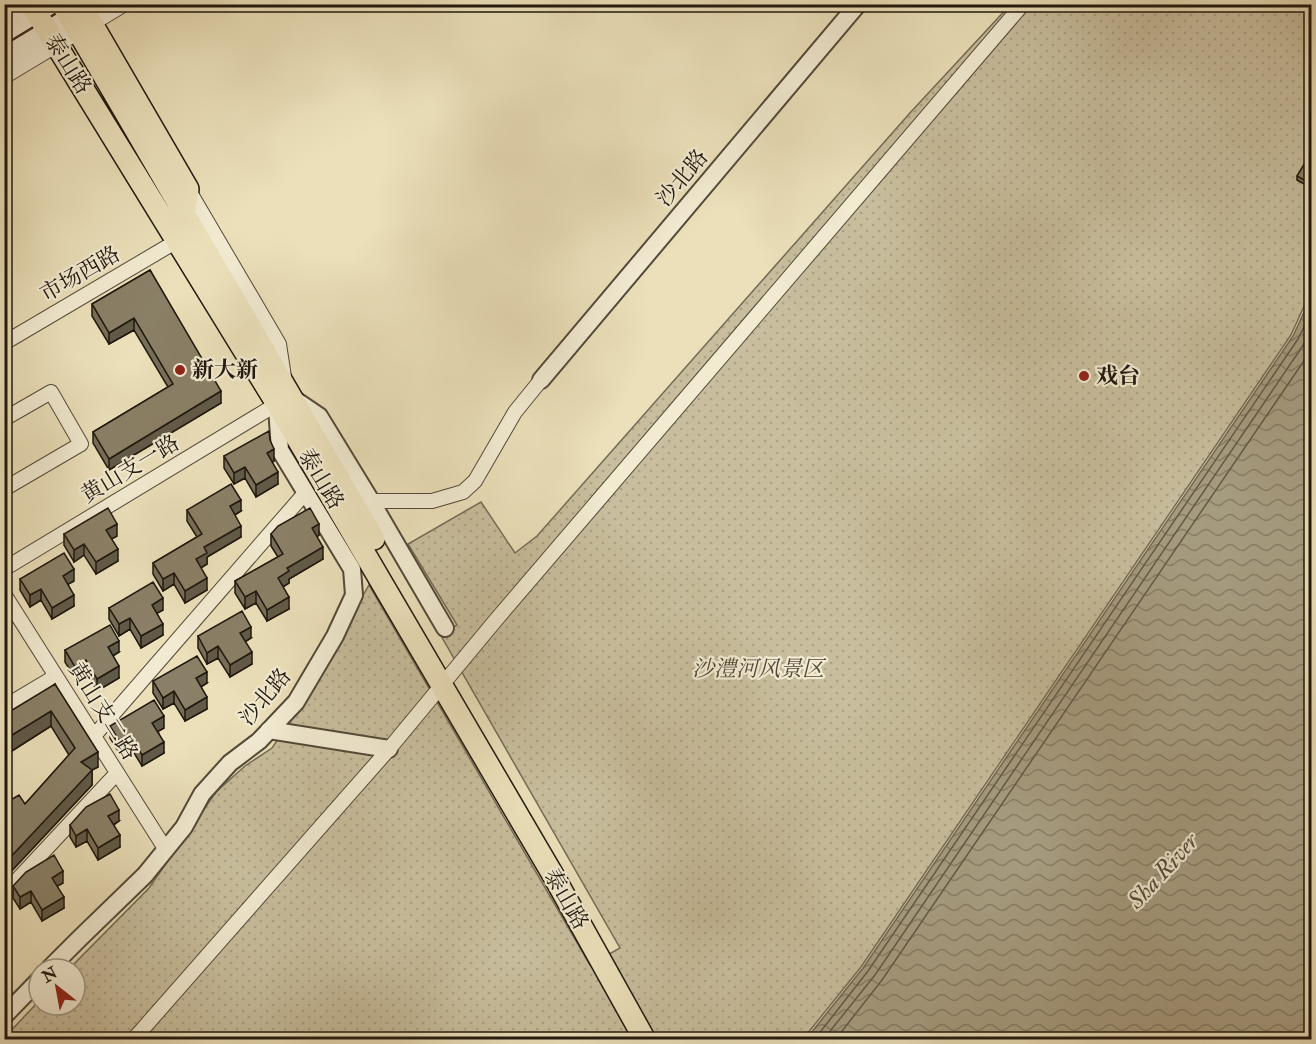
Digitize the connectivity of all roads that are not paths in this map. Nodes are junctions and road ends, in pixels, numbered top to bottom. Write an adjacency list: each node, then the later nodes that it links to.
1 (125, 4): 6 (street)
2 (858, 4): 15 (street, 沙北路)
3 (1023, 4): 25 (street)
4 (34, 7): 5 (street); 7 (main road); 8 (main road, 泰山路)
5 (4, 13)
6 (80, 16): 8 (main road); 11 (main road); 12 (main road, 泰山路)
7 (4, 32)
8 (53, 39): 9 (main road); 10 (street); 13 (main road, 泰山路)
9 (4, 58)
10 (4, 77)
11 (188, 189): 12 (main road); 16 (street)
12 (184, 213): 16 (main road, 泰山路)
13 (177, 241): 14 (street, 市场西路); 16 (main road, 泰山路)
14 (4, 342)
15 (541, 380): 20 (street)
16 (285, 397): 19 (street, 沙北路); 20 (street); 21 (street, 黄山支一路); 25 (main road, 泰山路)
17 (4, 419): 18 (street)
18 (4, 489)
19 (305, 493): 27 (street, 沙北路); 28 (street)
20 (371, 501): 23 (street)
21 (4, 569)
22 (4, 594): 24 (street, 黄山支二路)
23 (445, 627)
24 (56, 676): 26 (street); 28 (street, 黄山支二路)
25 (447, 679): 29 (street); 33 (main road, 泰山路)
26 (4, 707)
27 (269, 730): 29 (street); 31 (street, 沙北路)
28 (94, 736): 30 (street, 黄山支二路)
29 (388, 749): 37 (street)
30 (117, 772): 31 (street, 黄山支二路); 32 (street)
31 (166, 850): 34 (street, 沙北路)
32 (4, 894)
33 (606, 956): 38 (main road); 39 (main road)
34 (61, 957)
35 (27, 992): 36 (street)
36 (4, 1016)
37 (133, 1040)
38 (645, 1040)
39 (661, 1040)

